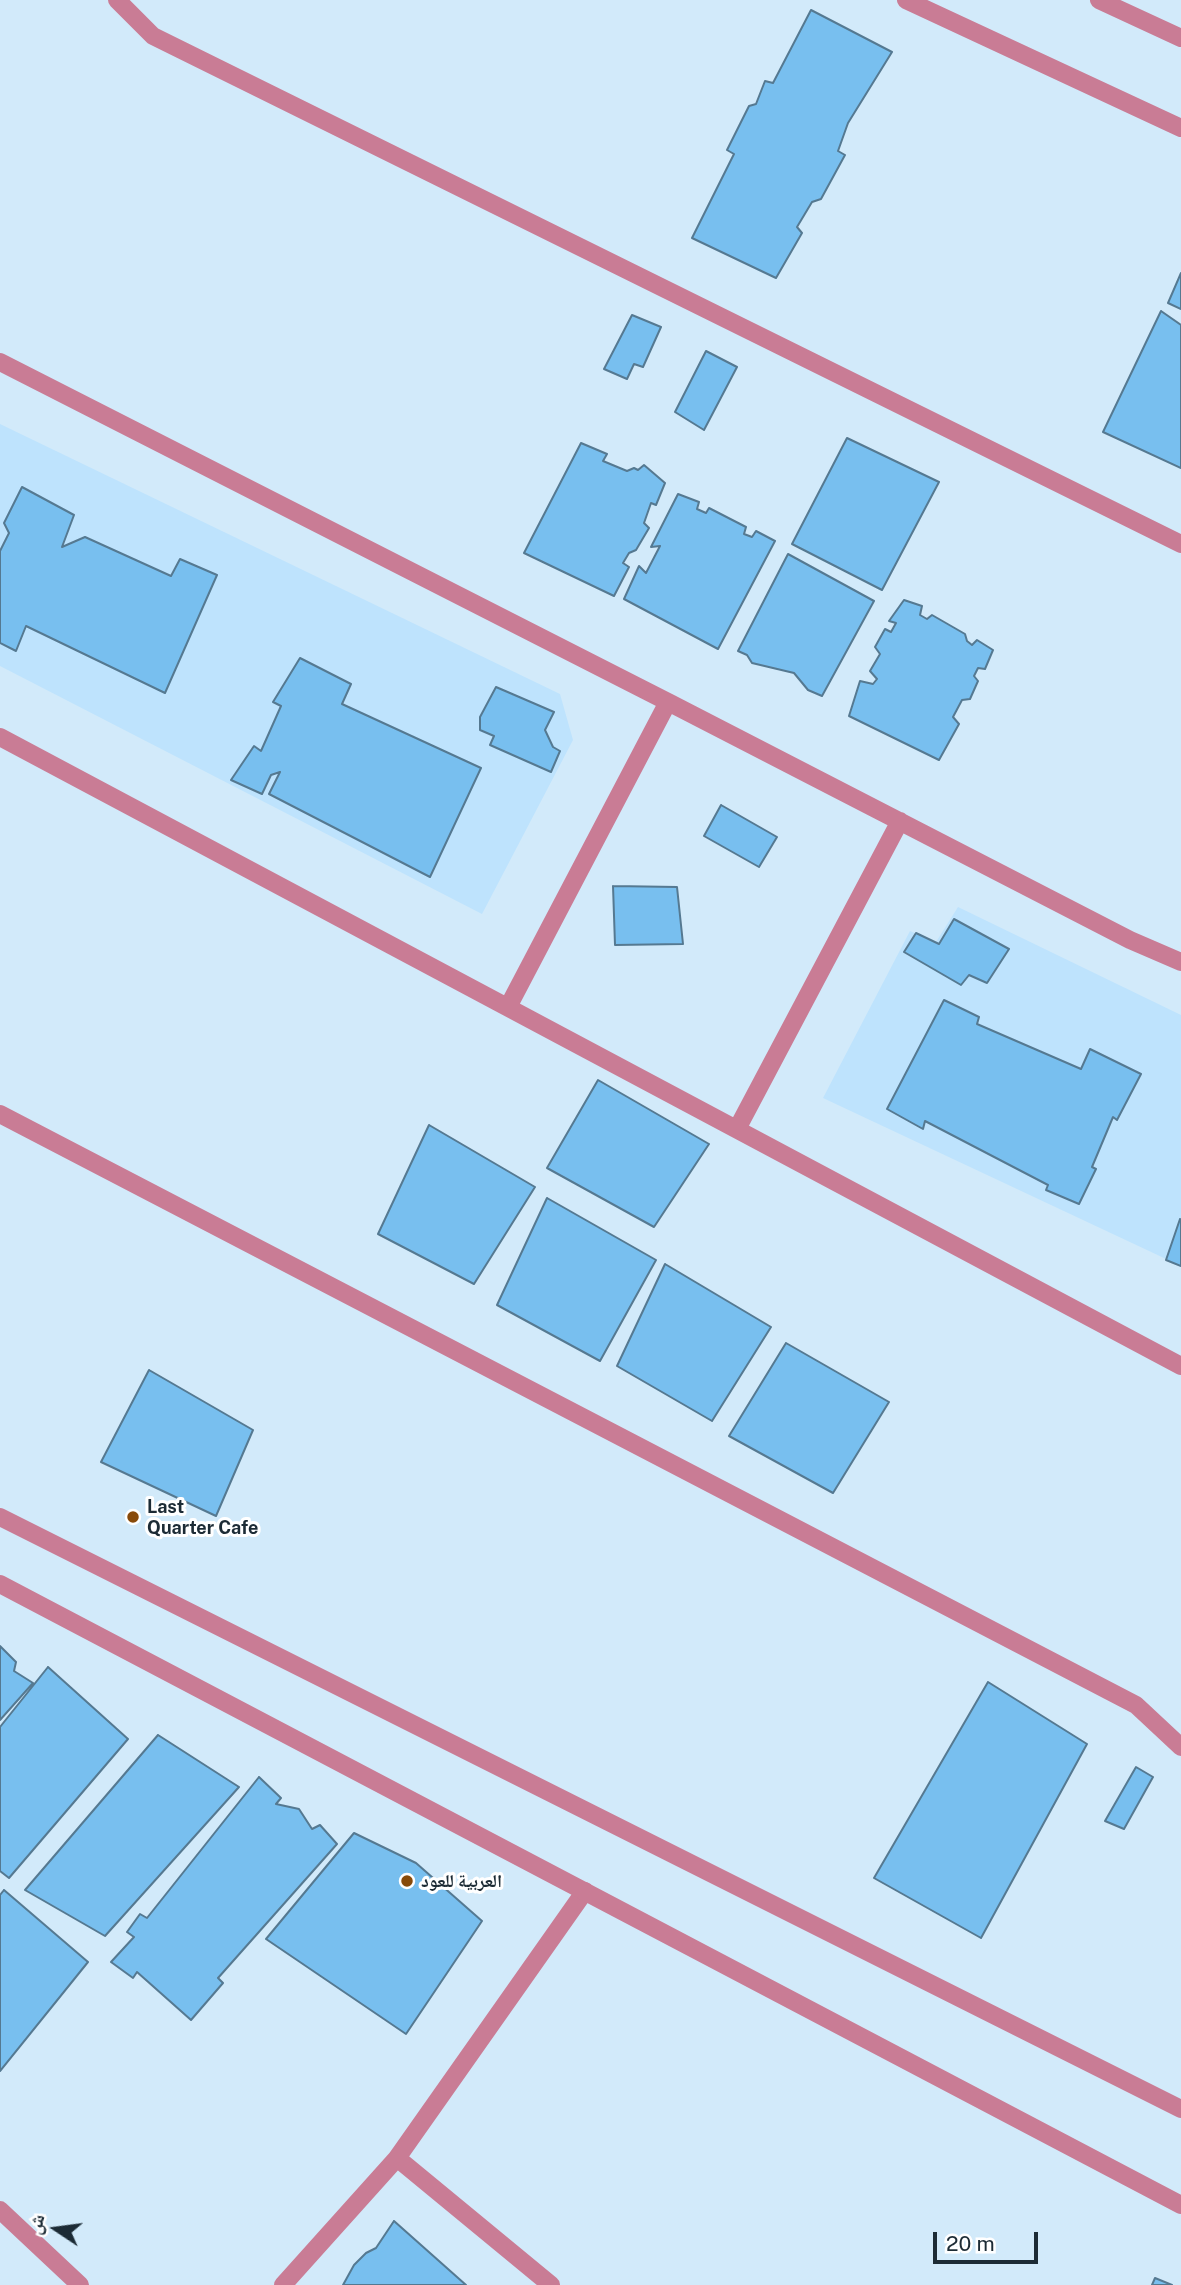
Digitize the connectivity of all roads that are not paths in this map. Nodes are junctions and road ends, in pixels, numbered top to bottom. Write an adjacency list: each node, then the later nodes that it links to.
1 (117, 0): 7 (street)
2 (906, 0): 5 (street)
3 (1099, 0): 4 (street)
4 (1181, 38)
5 (1181, 128)
6 (0, 362): 8 (street)
7 (1181, 544)
8 (668, 702): 10 (street); 12 (street)
9 (0, 737): 12 (street)
10 (900, 821): 11 (street); 14 (street)
11 (1181, 962)
12 (508, 1007): 14 (street)
13 (0, 1114): 18 (street)
14 (737, 1129): 15 (street)
15 (1181, 1366)
16 (0, 1517): 20 (street)
17 (0, 1584): 19 (street)
18 (1181, 1746)
19 (585, 1891): 21 (street); 22 (street)
20 (1181, 2109)
21 (397, 2158): 25 (street); 26 (street)
22 (1181, 2205)
23 (0, 2210): 24 (street)
24 (80, 2285)
25 (283, 2285)
26 (551, 2285)

